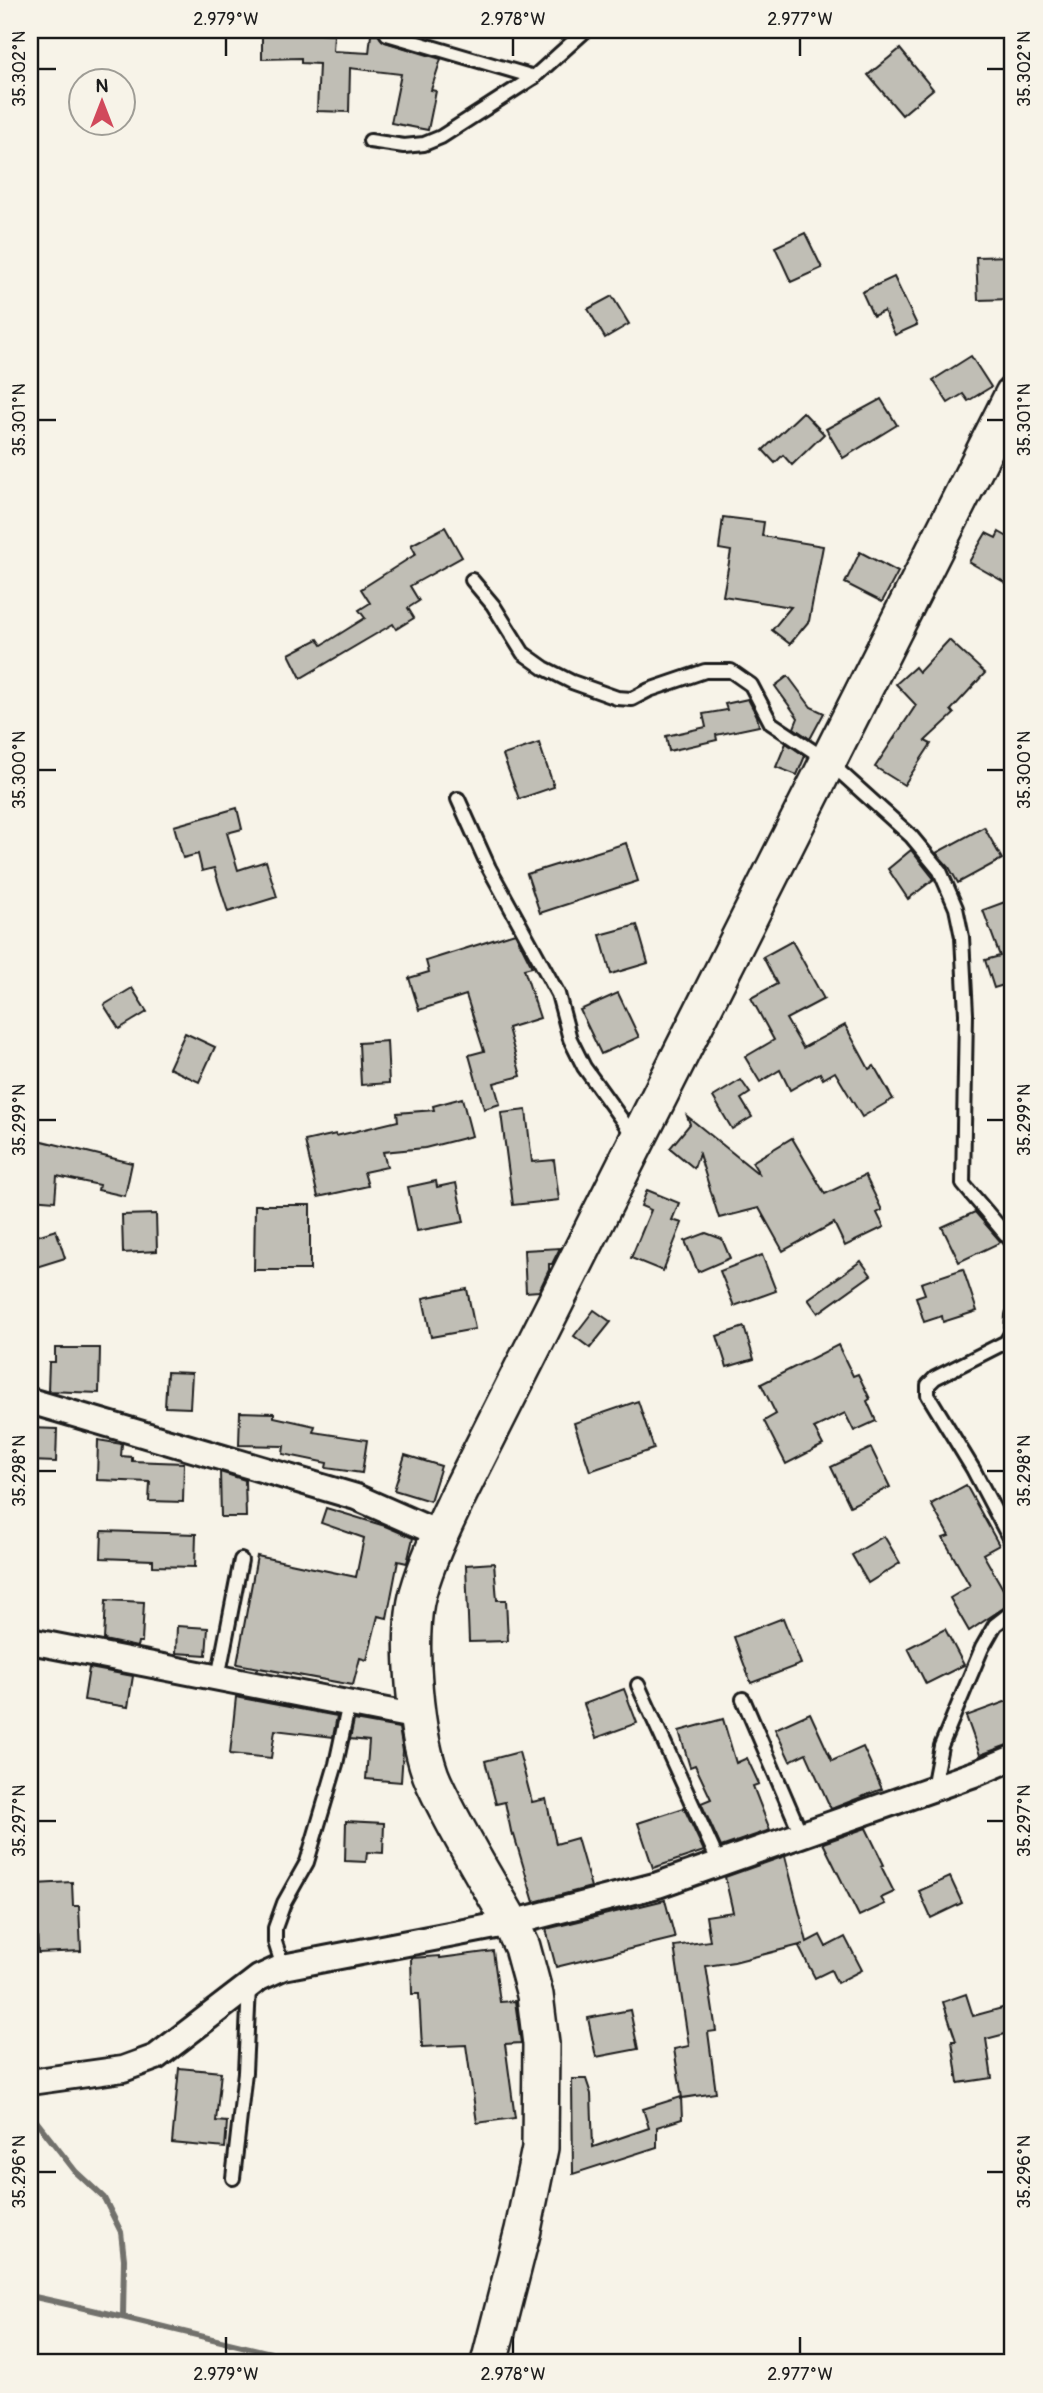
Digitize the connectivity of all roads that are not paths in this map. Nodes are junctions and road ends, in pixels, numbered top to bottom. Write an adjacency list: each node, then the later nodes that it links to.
1 (586, 30): 3 (lane)
2 (387, 34): 3 (lane)
3 (534, 77): 4 (lane)
4 (370, 141)
5 (1013, 394): 7 (street)
6 (472, 580): 7 (lane)
7 (828, 761): 9 (street); 10 (lane)
8 (458, 799): 9 (lane)
9 (637, 1141): 13 (street)
10 (1013, 1243)
11 (1013, 1315): 14 (lane)
12 (30, 1401): 13 (street)
13 (440, 1534): 22 (street)
14 (1012, 1542)
15 (241, 1560): 18 (lane)
16 (1013, 1611): 24 (lane)
17 (30, 1641): 18 (street)
18 (218, 1678): 21 (street)
19 (638, 1685): 26 (lane)
20 (743, 1699): 25 (lane)
21 (349, 1703): 22 (street); 28 (lane)
22 (418, 1717): 27 (street)
23 (1013, 1758): 24 (street)
24 (933, 1788): 25 (street)
25 (801, 1835): 26 (street)
26 (719, 1863): 27 (street)
27 (511, 1923): 28 (street); 32 (street)
28 (283, 1967): 29 (street)
29 (249, 1986): 30 (street); 31 (lane)
30 (30, 2082)
31 (233, 2178)
32 (489, 2361)

